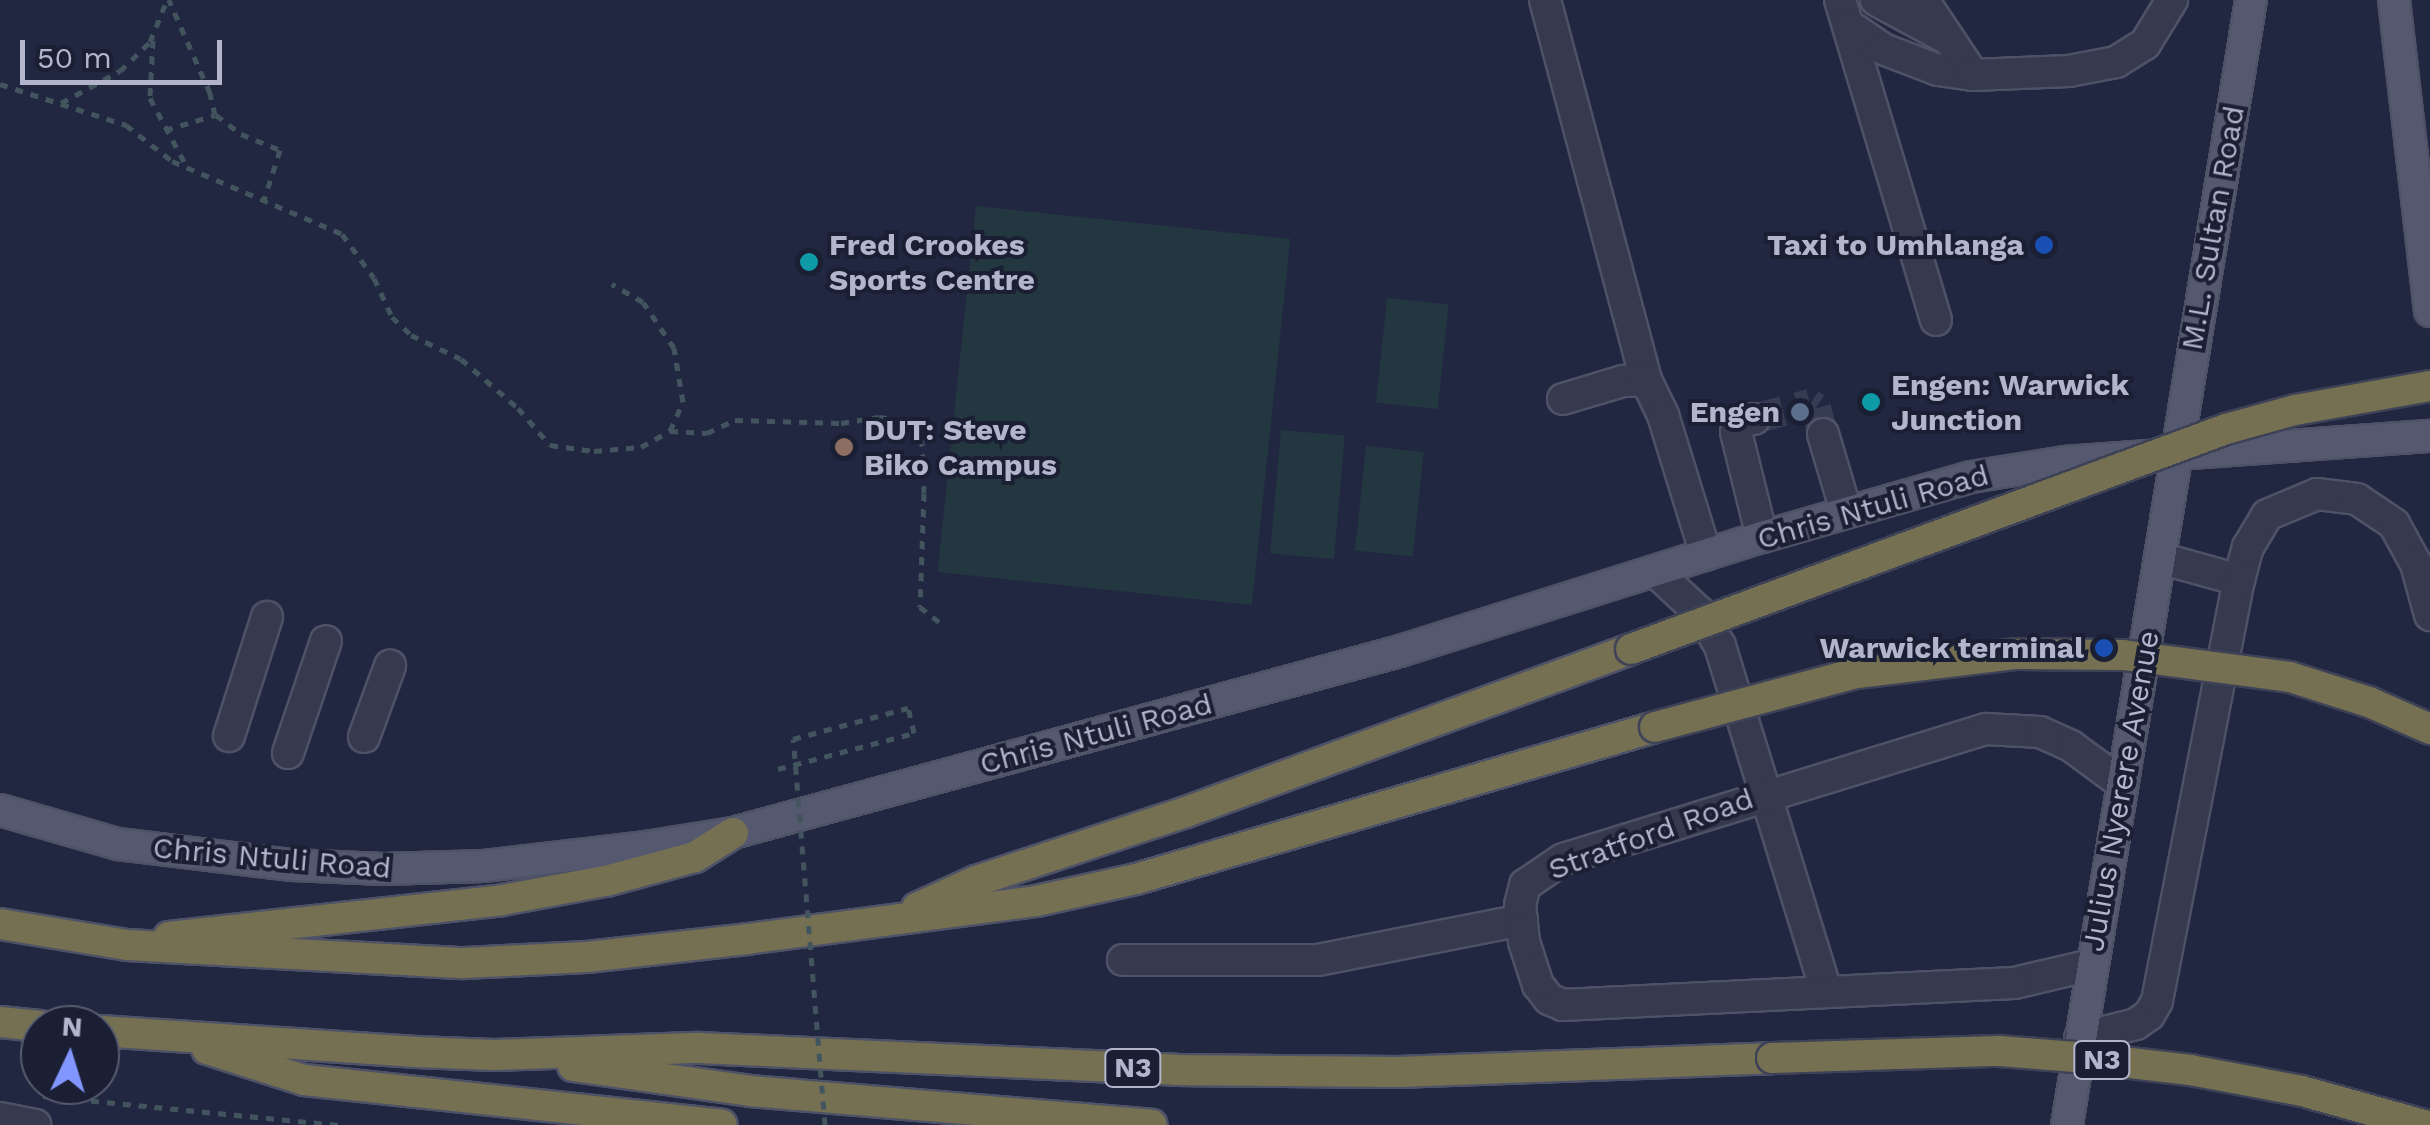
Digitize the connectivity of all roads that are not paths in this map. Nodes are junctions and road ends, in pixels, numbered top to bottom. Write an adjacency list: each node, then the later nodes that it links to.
1 (1544, 0): 12 (street)
2 (1876, 0): 8 (street)
3 (1924, 0): 8 (street)
4 (2172, 0): 9 (street)
5 (2251, 0): 18 (main road, M.L. Sultan Road)
6 (2394, 0): 10 (main road)
7 (1844, 12): 9 (street); 11 (street)
8 (1952, 41): 9 (street)
9 (1974, 75)
10 (2430, 310)
11 (1936, 320)
12 (1646, 380): 14 (street); 21 (street)
13 (2430, 386): 38 (highway, bridge)
14 (1563, 399)
15 (1754, 418): 20 (street)
16 (1824, 434): 19 (street)
17 (2430, 436): 18 (main road, Chris Ntuli Road)
18 (2176, 456): 19 (main road, Chris Ntuli Road); 22 (main road, Julius Nyerere Avenue)
19 (1846, 512): 20 (main road, Chris Ntuli Road)
20 (1762, 537): 21 (main road, Chris Ntuli Road)
21 (1706, 556): 24 (main road, Chris Ntuli Road)
22 (2160, 558): 25 (street); 34 (main road, Julius Nyerere Avenue)
23 (2423, 563): 25 (street); 26 (street)
24 (1656, 572): 35 (street); 37 (main road, Chris Ntuli Road)
25 (2240, 580): 47 (street)
26 (2430, 615)
27 (268, 617): 31 (street)
28 (326, 641): 33 (street)
29 (390, 666): 32 (street)
30 (2430, 729): 38 (highway, bridge)
31 (229, 736)
32 (364, 738)
33 (288, 753)
34 (2124, 784): 35 (street, Stratford Road); 43 (main road, Julius Nyerere Avenue)
35 (1768, 792): 39 (street, Stratford Road); 44 (street)
36 (0, 810): 37 (main road, Chris Ntuli Road)
37 (733, 833): 41 (highway)
38 (901, 916): 41 (highway)
39 (1522, 920): 42 (street); 44 (street)
40 (0, 924): 41 (highway)
41 (126, 945)
42 (1123, 960)
43 (2092, 966): 44 (street); 47 (main road, Julius Nyerere Avenue)
44 (1826, 991)
45 (120, 1033): 46 (highway, N3)
46 (181, 1038): 48 (highway, N3); 51 (highway)
47 (2080, 1038): 53 (main road, Julius Nyerere Avenue)
48 (494, 1055): 52 (highway); 54 (highway, N3, bridge)
49 (38, 1110): 50 (street)
50 (0, 1118)
51 (722, 1125)
52 (1152, 1125)
53 (2067, 1125)
54 (2424, 1125)

